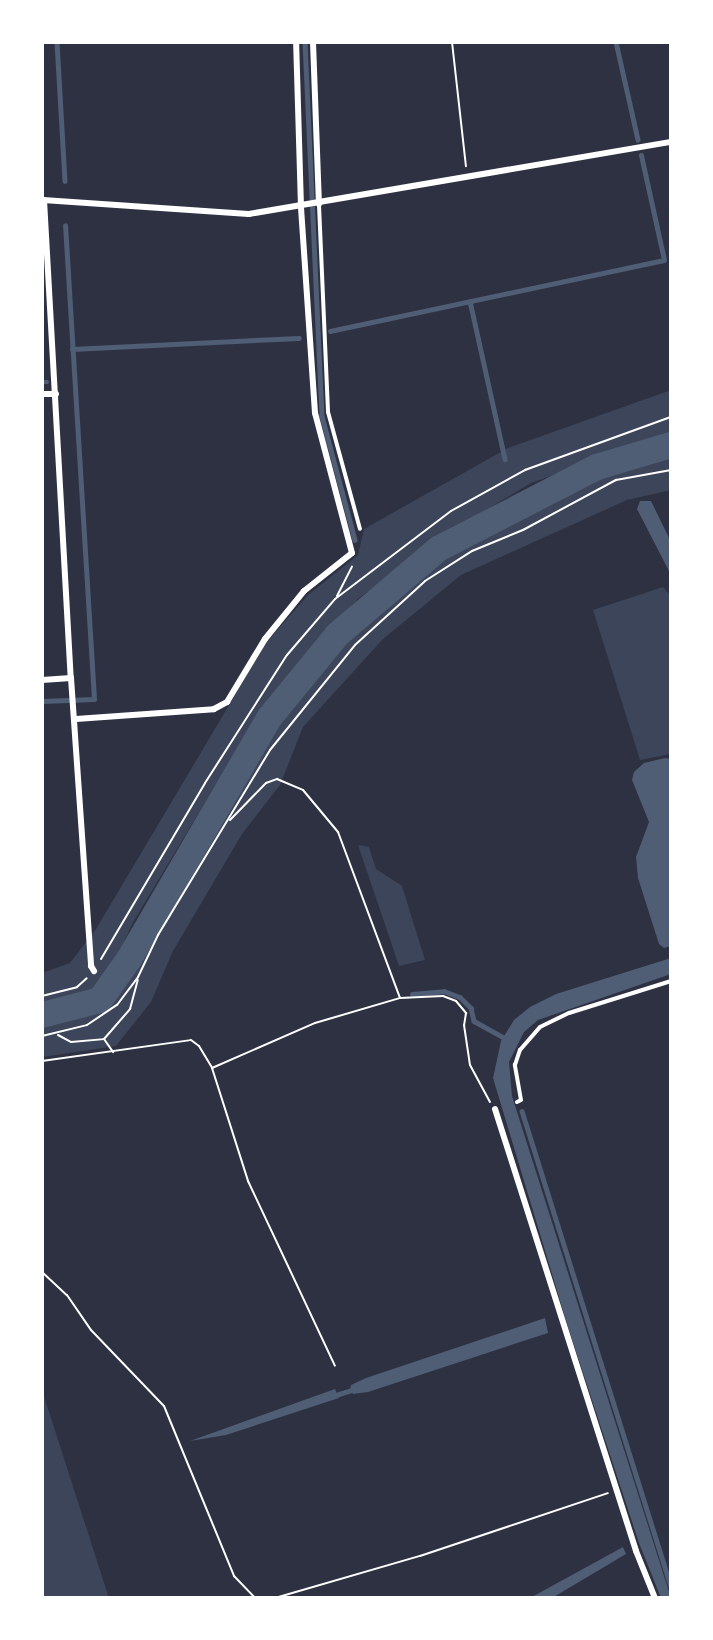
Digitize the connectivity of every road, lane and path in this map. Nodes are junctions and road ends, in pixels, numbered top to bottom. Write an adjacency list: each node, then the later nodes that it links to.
1 (296, 42): 8 (street)
2 (313, 42): 7 (street)
3 (452, 42): 5 (path)
4 (671, 142): 5 (street)
5 (468, 178): 7 (street)
6 (43, 200): 8 (street); 10 (street)
7 (319, 204): 8 (street); 13 (lane)
8 (301, 207): 14 (street)
9 (42, 394): 10 (street)
10 (56, 394): 16 (street)
11 (671, 417): 15 (path)
12 (671, 470): 19 (path)
13 (360, 529)
14 (352, 553): 15 (path); 18 (street)
15 (335, 599): 20 (path)
16 (71, 678): 17 (street); 18 (street)
17 (42, 680)
18 (76, 719): 20 (street)
19 (225, 825): 21 (path); 24 (path)
20 (94, 971): 23 (path)
21 (138, 977): 25 (path); 27 (path)
22 (671, 981): 31 (lane)
23 (42, 996)
24 (400, 998): 30 (path); 32 (path)
25 (57, 1035): 26 (path); 27 (path)
26 (42, 1036)
27 (104, 1039): 28 (path)
28 (113, 1052): 29 (path); 30 (path)
29 (42, 1061)
30 (212, 1068): 34 (path)
31 (517, 1102)
32 (495, 1109): 35 (street)
33 (42, 1272): 36 (path)
34 (334, 1366)
35 (616, 1491): 37 (path); 38 (street)
36 (255, 1598)
37 (276, 1598)
38 (655, 1598)

